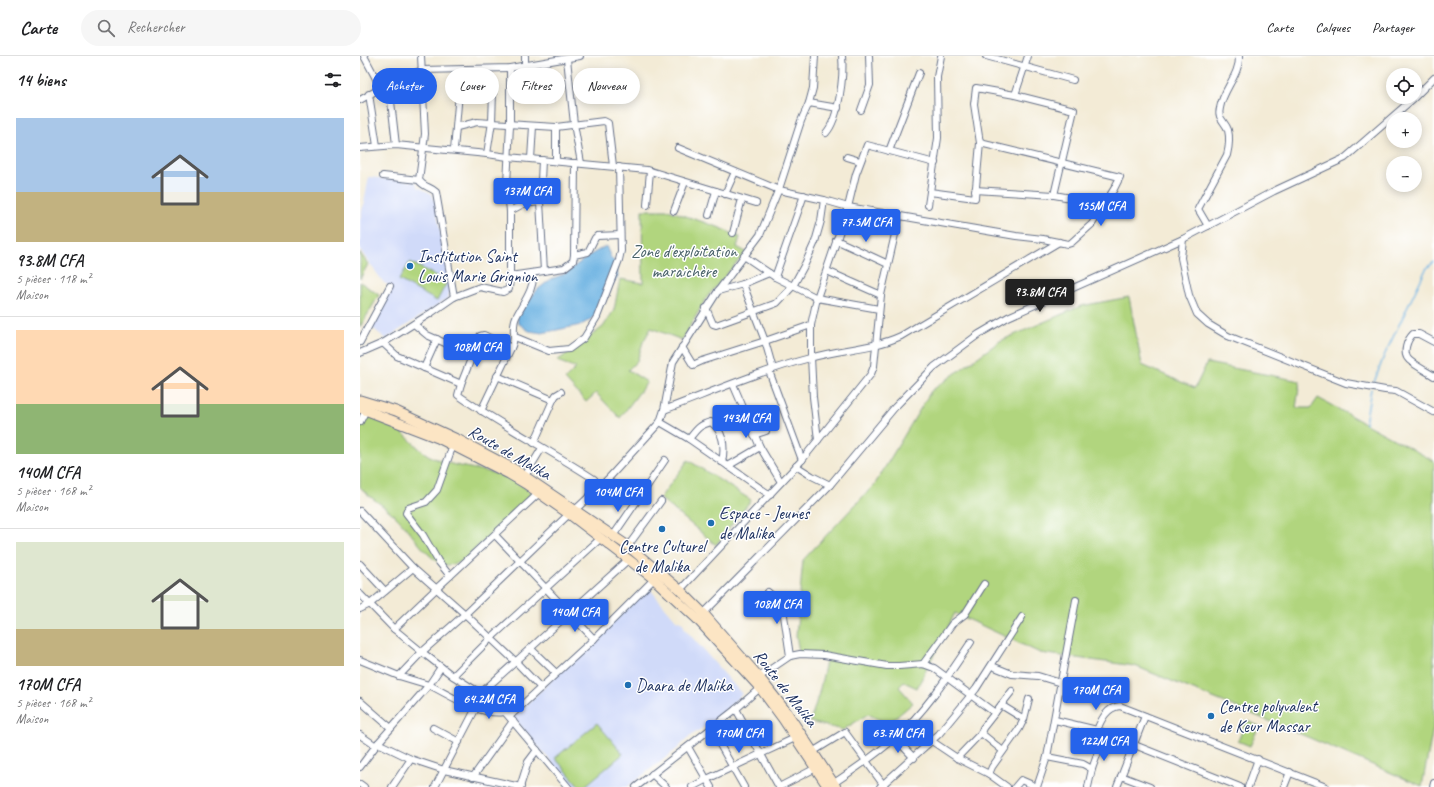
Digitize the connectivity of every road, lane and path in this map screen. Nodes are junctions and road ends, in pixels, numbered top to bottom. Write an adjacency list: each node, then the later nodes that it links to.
1 (364, 56): 17 (street)
2 (421, 56): 15 (street)
3 (525, 56): 13 (street)
4 (580, 56): 12 (street)
5 (815, 56): 25 (street)
6 (842, 56): 31 (street)
7 (869, 56): 32 (street)
8 (941, 56): 56 (street)
9 (986, 56): 14 (street)
10 (1028, 56): 14 (street)
11 (1240, 56): 83 (street)
12 (567, 59): 13 (street); 34 (street)
13 (525, 66): 16 (street)
14 (1024, 66): 20 (street); 23 (street)
15 (422, 68)
16 (510, 68)
17 (372, 71)
18 (919, 73): 47 (street)
19 (1434, 78): 83 (street)
20 (1073, 80)
21 (372, 92): 22 (street)
22 (369, 94): 24 (street); 42 (street)
23 (1014, 95): 40 (street); 57 (street)
24 (360, 100)
25 (809, 102): 31 (street); 64 (street)
26 (391, 104): 41 (street)
27 (424, 104): 44 (street)
28 (459, 104): 37 (street)
29 (492, 104): 33 (street)
30 (510, 104): 35 (street)
31 (838, 108): 39 (street)
32 (861, 110)
33 (492, 122): 35 (street); 37 (street); 48 (street)
34 (574, 124): 38 (street); 55 (street); 58 (street)
35 (510, 125): 36 (street); 50 (street)
36 (533, 126): 38 (street); 51 (street)
37 (457, 127): 46 (street)
38 (556, 127): 53 (street)
39 (826, 133)
40 (980, 143): 57 (street); 65 (street)
41 (396, 145): 42 (street); 44 (street)
42 (377, 146): 43 (street)
43 (360, 148)
44 (423, 148): 46 (street); 62 (street)
45 (678, 148): 60 (street)
46 (454, 150): 48 (street)
47 (889, 151): 54 (street); 56 (street)
48 (487, 154): 50 (street)
49 (847, 157): 54 (street)
50 (508, 158): 51 (street); 79 (street)
51 (531, 159): 52 (street)
52 (542, 160): 53 (street); 73 (street)
53 (556, 161): 55 (street)
54 (860, 161): 78 (street)
55 (578, 163): 58 (street); 89 (street)
56 (935, 163): 67 (street)
57 (1062, 163): 70 (street); 75 (street)
58 (616, 167): 59 (street); 85 (street)
59 (650, 171): 63 (street); 76 (street)
60 (735, 172): 64 (street); 68 (street)
61 (383, 176): 62 (street)
62 (419, 180): 102 (street)
63 (685, 182): 66 (street); 80 (street)
64 (779, 190): 69 (street); 90 (street)
65 (976, 190): 67 (street); 70 (street)
66 (716, 191): 68 (street); 81 (street)
67 (930, 192): 77 (street)
68 (725, 194): 71 (street)
69 (804, 195): 72 (street); 97 (street)
70 (1054, 195): 75 (street)
71 (742, 199): 74 (street); 84 (street)
72 (824, 200): 78 (street); 100 (street)
73 (540, 202): 79 (street); 92 (street)
74 (756, 203)
75 (1105, 204): 88 (street)
76 (647, 205)
77 (928, 205)
78 (848, 207): 82 (street); 87 (street)
79 (510, 211): 96 (street)
80 (674, 211)
81 (709, 215)
82 (899, 216): 88 (street); 91 (street)
83 (1208, 226): 86 (street)
84 (733, 232)
85 (620, 235): 89 (street); 110 (street)
86 (1183, 239): 134 (street); 154 (street)
87 (836, 240): 91 (street); 93 (street)
88 (1059, 242): 116 (street)
89 (574, 255): 92 (street)
90 (744, 256): 95 (street); 101 (street)
91 (888, 264): 103 (street)
92 (544, 271): 94 (street)
93 (827, 271): 103 (street); 104 (street)
94 (532, 273): 96 (street); 110 (street)
95 (769, 273): 97 (street); 98 (street)
96 (510, 276): 102 (street)
97 (775, 277): 100 (street)
98 (743, 284): 101 (street); 107 (street)
99 (390, 286): 112 (street)
100 (793, 286): 104 (street); 107 (street)
101 (718, 291): 105 (street)
102 (454, 296): 108 (street)
103 (881, 296): 106 (street)
104 (818, 298): 106 (street); 109 (street)
105 (706, 308): 107 (street); 118 (street)
106 (879, 309): 116 (street)
107 (752, 311): 113 (street)
108 (414, 324): 111 (street); 115 (street)
109 (810, 325): 113 (street); 121 (street)
110 (515, 337): 117 (street)
111 (437, 339): 120 (street); 122 (street)
112 (360, 341)
113 (765, 341): 118 (street); 123 (street)
114 (1434, 342): 125 (street)
115 (383, 343): 119 (street); 122 (street)
116 (876, 345): 121 (street); 140 (street)
117 (511, 348): 120 (street); 124 (street)
118 (682, 348): 132 (street)
119 (360, 353)
120 (472, 356): 126 (street)
121 (810, 358): 123 (street); 140 (street)
122 (424, 368): 126 (street)
123 (771, 370): 127 (street); 146 (street)
124 (497, 376): 130 (street); 133 (street)
125 (1434, 376)
126 (461, 384): 133 (street)
127 (733, 384): 132 (street); 138 (street)
128 (561, 392): 130 (street)
129 (360, 400): 150 (main road, Route de Malika)
130 (553, 400): 141 (street)
131 (363, 409): 135 (street); 142 (main road, Route de Malika)
132 (664, 410): 136 (street)
133 (481, 411): 141 (street)
134 (1434, 412)
135 (360, 422)
136 (660, 422): 139 (street); 152 (street)
137 (766, 431): 138 (street)
138 (754, 435): 143 (street)
139 (689, 439): 147 (street); 147 (street)
140 (818, 440): 146 (street)
141 (534, 443): 144 (street)
142 (453, 445): 155 (main road, Route de Malika); 169 (street)
143 (760, 447): 148 (street); 153 (street)
144 (542, 448): 150 (street); 151 (street)
145 (665, 460): 157 (street)
146 (802, 460): 149 (street)
147 (722, 462): 148 (street)
148 (728, 466): 156 (street)
149 (796, 466): 153 (street); 154 (street)
150 (525, 476): 160 (main road, Route de Malika)
151 (594, 479)
152 (607, 480): 157 (street); 160 (street)
153 (782, 482): 156 (street)
154 (830, 485): 183 (street)
155 (539, 493): 160 (main road, Route de Malika); 161 (street)
156 (770, 495): 174 (street)
157 (637, 500): 162 (street)
158 (661, 501): 164 (street)
159 (360, 510): 168 (street)
160 (572, 512): 162 (main road, Route de Malika); 163 (main road, Route de Malika); 166 (street)
161 (495, 535): 166 (street); 169 (street)
162 (613, 536): 164 (main road, Route de Malika)
163 (601, 538): 165 (main road, Route de Malika); 173 (street)
164 (628, 546): 174 (main road, Route de Malika)
165 (629, 559): 170 (main road, Route de Malika); 182 (street)
166 (520, 562): 173 (street); 181 (street)
167 (360, 564): 175 (street)
168 (413, 568): 172 (street); 175 (street)
169 (450, 576): 172 (street)
170 (654, 579): 183 (main road, Route de Malika); 187 (street)
171 (984, 584): 194 (street)
172 (436, 589): 181 (street); 185 (street)
173 (545, 589): 182 (street); 186 (street)
174 (680, 590): 183 (main road, Route de Malika)
175 (385, 591): 179 (street)
176 (768, 592): 191 (street)
177 (360, 594): 179 (street)
178 (1076, 600): 202 (street)
179 (370, 604): 180 (street); 185 (street)
180 (360, 609)
181 (465, 614): 186 (street); 190 (street)
182 (569, 614): 187 (street); 189 (street)
183 (700, 617): 200 (main road, Route de Malika); 205 (main road, Route de Malika)
184 (1022, 617): 195 (street)
185 (394, 630): 190 (street)
186 (491, 638): 193 (street); 199 (street)
187 (594, 639): 197 (street)
188 (971, 642): 201 (street)
189 (531, 649): 193 (street); 197 (street)
190 (422, 652): 196 (street); 198 (street)
191 (790, 656): 194 (street); 200 (street)
192 (361, 661): 198 (street)
193 (516, 662): 204 (street); 207 (street)
194 (923, 664): 201 (street)
195 (992, 666): 202 (street); 208 (street)
196 (441, 667): 199 (street); 203 (street)
197 (556, 674): 204 (street)
198 (399, 676): 203 (street)
199 (453, 676): 207 (street)
200 (759, 677): 236 (main road, Route de Malika)
201 (946, 678): 208 (street); 220 (street)
202 (1061, 683): 219 (street)
203 (429, 685): 212 (street); 221 (street)
204 (541, 688): 217 (street)
205 (760, 688): 213 (street); 228 (main road, Route de Malika)
206 (1012, 691): 211 (street)
207 (481, 693): 214 (street)
208 (971, 696): 215 (street); 231 (street)
209 (1029, 698): 218 (street)
210 (362, 704): 221 (street)
211 (1001, 705): 215 (street); 218 (street)
212 (476, 708): 214 (street); 230 (street)
213 (736, 709): 223 (street); 238 (street)
214 (504, 712): 217 (street)
215 (995, 713): 225 (street)
216 (1145, 716): 224 (street); 233 (street); 243 (street)
217 (512, 719): 235 (street); 254 (street)
218 (1024, 719): 237 (street)
219 (1054, 720): 224 (street); 239 (street)
220 (908, 725): 229 (street); 231 (street)
221 (391, 728): 232 (street)
222 (433, 728): 230 (street)
223 (711, 729): 234 (street); 246 (street)
224 (1097, 730): 226 (street)
225 (981, 733): 237 (street); 241 (street)
226 (1105, 733): 233 (street); 248 (street)
227 (360, 736): 232 (street)
228 (795, 738): 238 (street); 247 (main road, Route de Malika)
229 (895, 738): 240 (street); 244 (street)
230 (459, 742): 249 (street)
231 (932, 742): 240 (street); 241 (street)
232 (377, 744): 242 (street); 245 (street)
233 (1133, 745): 253 (street); 277 (street)
234 (688, 747): 251 (street); 255 (street)
235 (537, 750): 263 (street); 264 (street)
236 (814, 751): 244 (street); 258 (main road, Route de Malika)
237 (1003, 752): 252 (street)
238 (761, 755): 246 (street); 270 (street)
239 (1047, 756): 248 (street); 273 (street)
240 (914, 758): 259 (street)
241 (957, 758): 252 (street)
242 (411, 759): 249 (street); 261 (street)
243 (1258, 760): 250 (street); 278 (street)
244 (867, 761): 258 (street); 259 (street)
245 (360, 767)
246 (732, 767): 255 (street); 269 (street)
247 (816, 768): 258 (main road, Route de Malika); 270 (street)
248 (1092, 769): 274 (street)
249 (444, 770): 254 (street); 262 (street)
250 (1290, 772): 279 (street); 280 (street)
251 (652, 774): 265 (street); 266 (street)
252 (992, 776): 271 (street)
253 (1121, 776): 275 (street); 276 (street)
254 (474, 777): 263 (street)
255 (706, 779): 267 (street); 268 (street)
256 (1434, 783): 281 (street)
257 (360, 784): 260 (street)
258 (833, 786)
259 (883, 786)
260 (364, 787)
261 (392, 787)
262 (435, 787)
263 (520, 787)
264 (568, 787)
265 (636, 787)
266 (666, 787)
267 (692, 787)
268 (712, 787)
269 (744, 787)
270 (779, 787)
271 (1007, 787)
272 (1015, 787): 273 (street)
273 (1037, 787)
274 (1088, 787)
275 (1116, 787)
276 (1150, 787)
277 (1240, 787)
278 (1248, 787)
279 (1284, 787)
280 (1326, 787)
281 (1433, 787)

